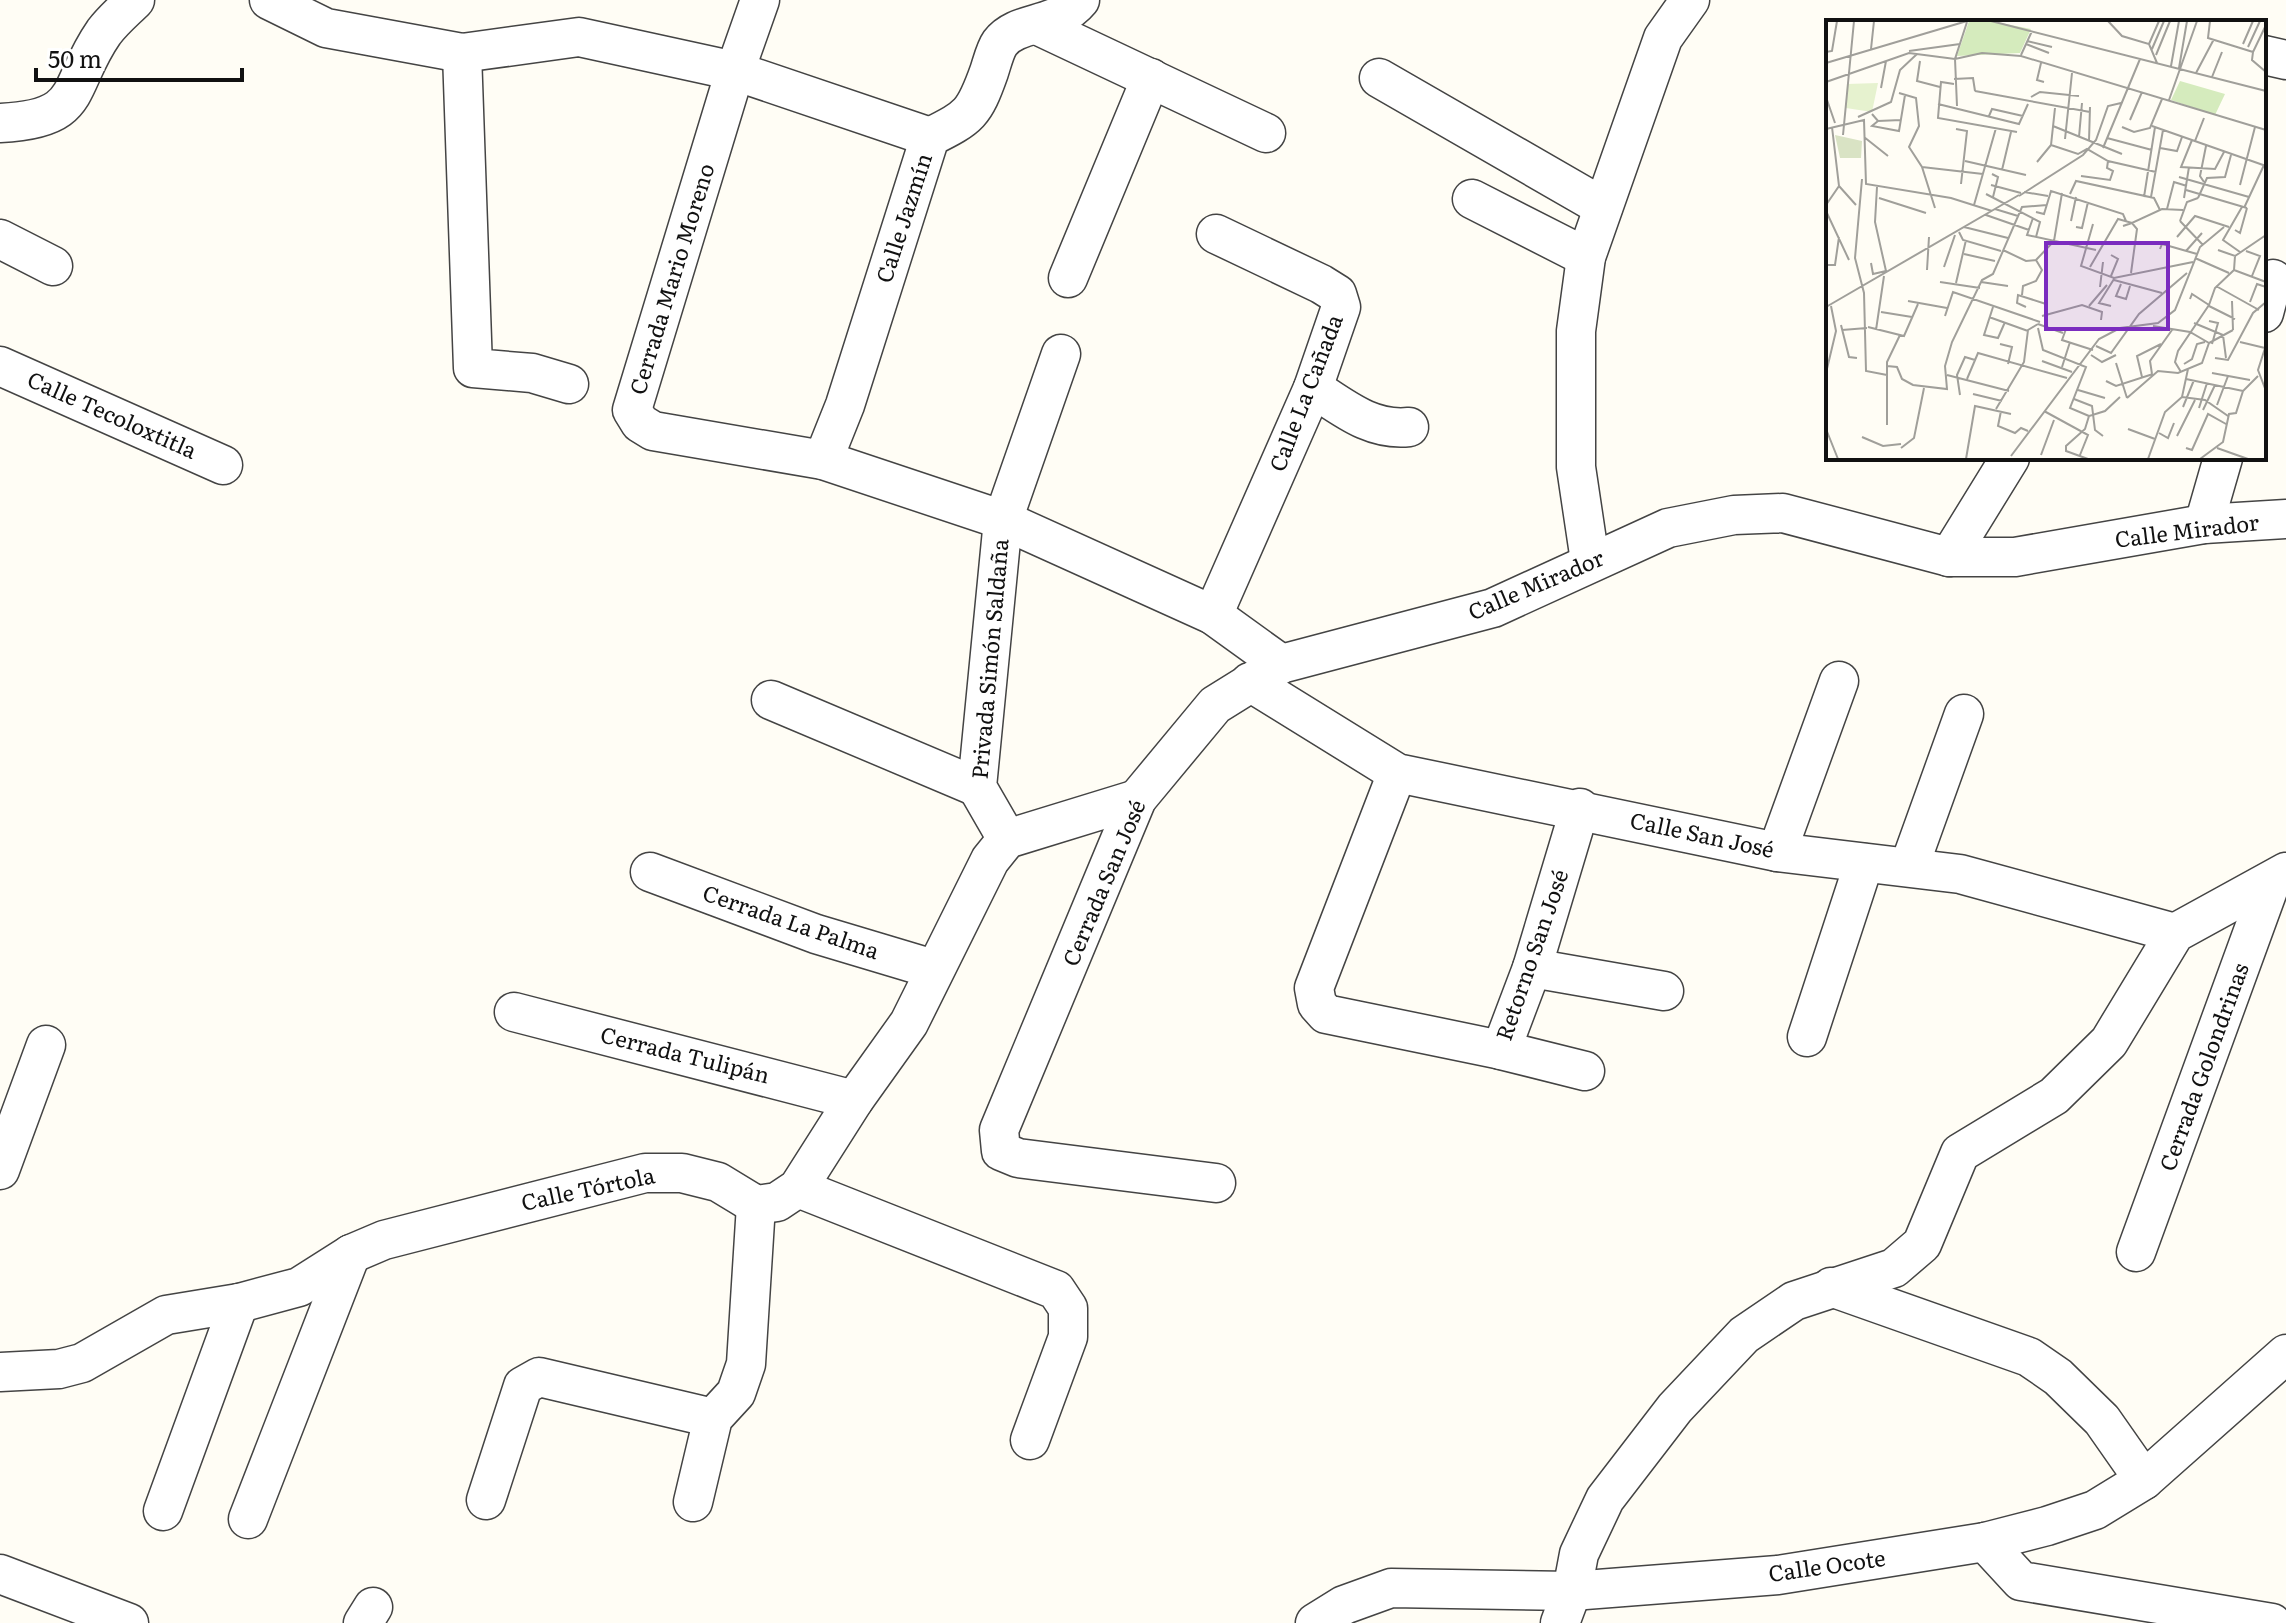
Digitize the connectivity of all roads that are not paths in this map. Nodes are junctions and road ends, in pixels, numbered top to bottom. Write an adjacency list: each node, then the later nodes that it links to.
1 (135, 0): 13 (street)
2 (269, 0): 7 (street)
3 (760, 0): 10 (street, Cerrada Mario Moreno)
4 (1080, 0): 6 (street, Calle Jazmín)
5 (1690, 0): 17 (street)
6 (1039, 26): 11 (street); 15 (street, Calle Jazmín)
7 (462, 53): 10 (street); 25 (street)
8 (2266, 55): 9 (street)
9 (2286, 60)
10 (735, 71): 15 (street); 28 (street, Cerrada Mario Moreno)
11 (1151, 78): 14 (street); 22 (street)
12 (1379, 78): 17 (street)
13 (0, 123)
14 (1266, 133)
15 (930, 137): 28 (street, Calle Jazmín)
16 (1472, 199): 20 (street)
17 (1603, 207): 20 (street)
18 (1216, 234): 26 (street, Calle La Cañada)
19 (0, 239): 21 (street)
20 (1586, 257): 36 (street)
21 (53, 266)
22 (1068, 278)
23 (1061, 354): 33 (street, Privada Simón Saldaña)
24 (0, 366): 31 (street, Calle Tecoloxtitla)
25 (569, 384)
26 (1313, 388): 27 (street); 37 (street, Calle La Cañada)
27 (1409, 427)
28 (823, 460): 33 (street)
29 (2009, 460): 35 (street)
30 (2222, 460): 34 (street)
31 (223, 465)
32 (2286, 519): 34 (street, Calle Mirador)
33 (1003, 520): 37 (street); 43 (street, Privada Simón Saldaña)
34 (2204, 524): 35 (street, Calle Mirador)
35 (1949, 557): 36 (street, Calle Mirador)
36 (1590, 561): 38 (street, Calle Mirador)
37 (1213, 615): 38 (street)
38 (1266, 673): 42 (street, Calle San José); 44 (street, Cerrada San José)
39 (1839, 681): 47 (street)
40 (771, 700): 43 (street)
41 (1964, 714): 49 (street)
42 (1397, 773): 45 (street, Calle San José); 59 (street, Retorno San José)
43 (977, 787): 46 (street, Privada Simón Saldaña)
44 (1137, 799): 46 (street); 63 (street, Cerrada San José)
45 (1580, 808): 47 (street, Calle San José); 53 (street, Retorno San José)
46 (1007, 839): 54 (street)
47 (1777, 852): 48 (street, Calle San José)
48 (1864, 863): 49 (street, Calle San José); 57 (street)
49 (1909, 867): 52 (street, Calle San José)
50 (650, 872): 54 (street, Cerrada La Palma)
51 (2278, 877): 52 (street); 66 (street, Cerrada Golondrinas)
52 (2175, 933): 68 (street)
53 (1532, 968): 55 (street); 59 (street, Retorno San José)
54 (933, 969): 61 (street)
55 (1664, 991)
56 (514, 1012): 61 (street, Cerrada Tulipán)
57 (1807, 1037)
58 (46, 1045): 62 (street)
59 (1501, 1050): 60 (street)
60 (1585, 1071)
61 (854, 1100): 64 (street)
62 (1, 1160)
63 (1216, 1183)
64 (798, 1188): 65 (street); 73 (street)
65 (756, 1205): 67 (street, Calle Tórtola); 72 (street)
66 (2136, 1252)
67 (351, 1254): 69 (street, Calle Tórtola); 78 (street)
68 (1831, 1287): 74 (street); 81 (street)
69 (239, 1303): 71 (street, Calle Tórtola); 77 (street)
70 (2286, 1354): 74 (street, Calle Ocote)
71 (0, 1372)
72 (713, 1418): 75 (street); 76 (street)
73 (1030, 1440)
74 (2144, 1480): 79 (street, Calle Ocote)
75 (486, 1500)
76 (693, 1502)
77 (163, 1511)
78 (248, 1519)
79 (1985, 1542): 81 (street, Calle Ocote); 84 (street)
80 (0, 1574): 82 (street)
81 (1566, 1607): 83 (street, Calle Ocote)
82 (129, 1623)
83 (1315, 1623)
84 (2272, 1623)

